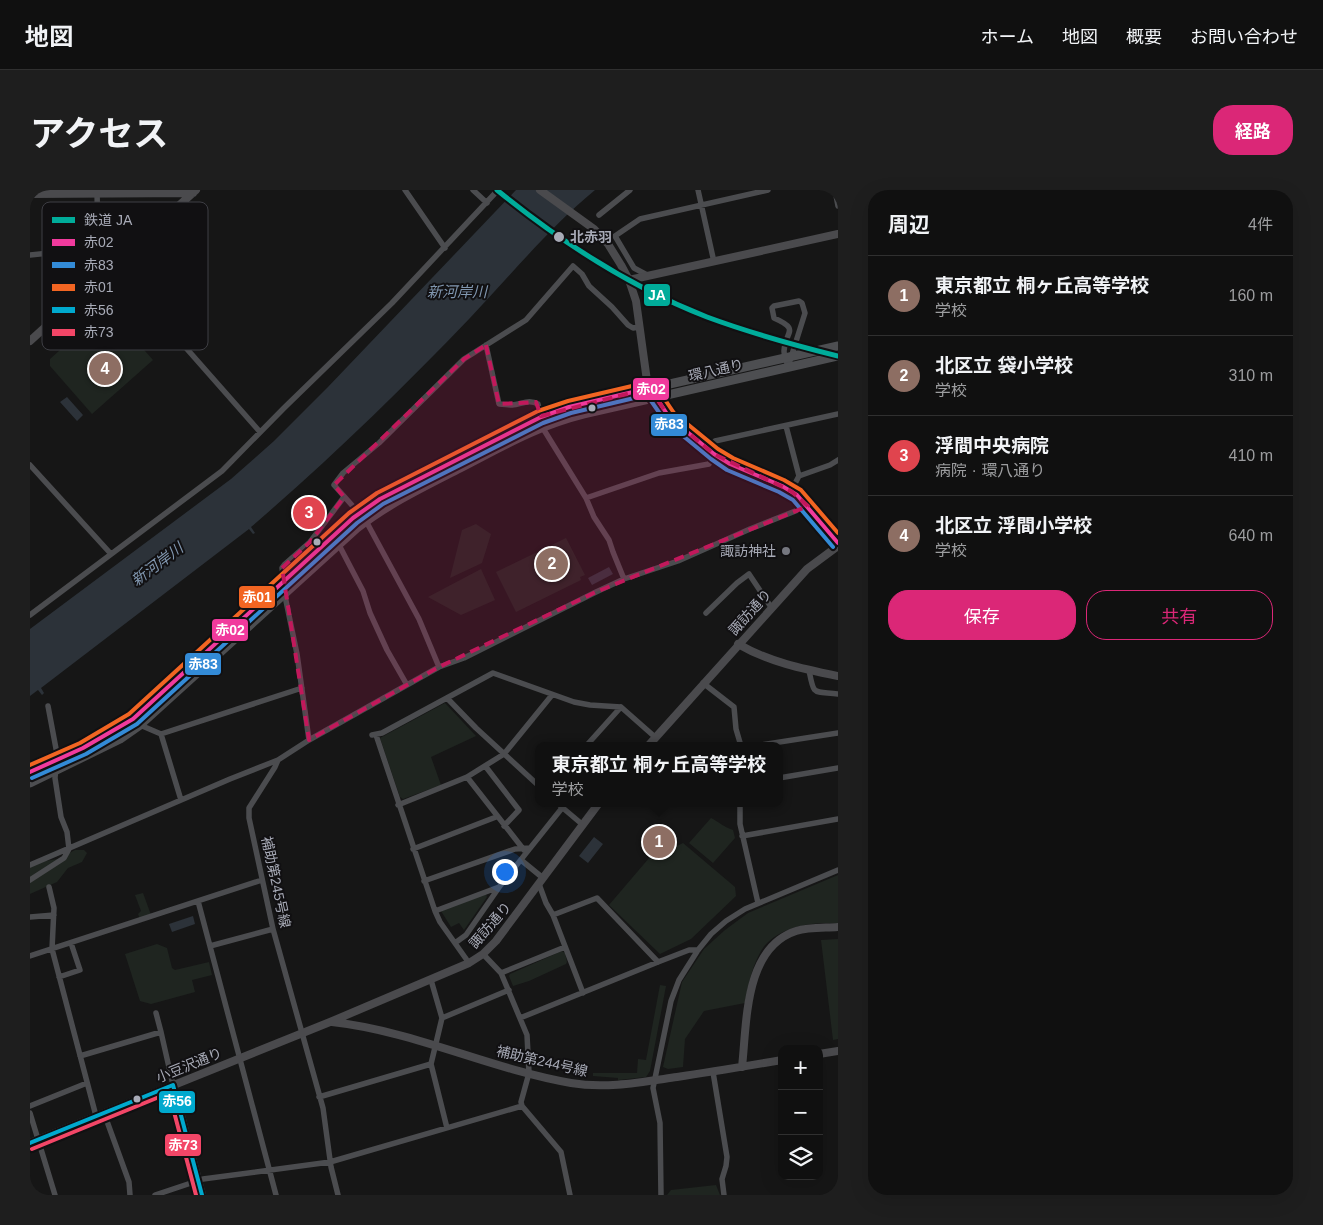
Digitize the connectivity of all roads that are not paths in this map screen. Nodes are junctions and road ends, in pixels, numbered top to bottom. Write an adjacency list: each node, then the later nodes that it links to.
1 (405, 190): 18 (street)
2 (473, 190): 13 (street)
3 (498, 190): 13 (street)
4 (540, 190): 21 (street)
5 (630, 190): 16 (street)
6 (698, 190): 14 (street)
7 (768, 190): 14 (street)
8 (835, 190): 15 (street)
9 (97, 192): 10 (street); 11 (street)
10 (195, 192): 12 (street)
11 (30, 194)
12 (184, 202)
13 (487, 203): 18 (street)
14 (701, 205): 19 (street); 20 (street)
15 (838, 206)
16 (599, 215)
17 (838, 234): 19 (street)
18 (445, 248): 37 (street)
19 (714, 262): 20 (street)
20 (649, 276): 21 (street)
21 (629, 280): 24 (street)
22 (803, 319): 23 (street); 23 (street); 31 (street)
23 (788, 326): 31 (street)
24 (640, 327): 27 (street); 32 (street)
25 (42, 330): 26 (street)
26 (30, 341)
27 (486, 345): 35 (street); 44 (street)
28 (838, 346): 31 (main road, 環八通り)
29 (188, 350): 37 (street)
30 (838, 356): 31 (main road, 環八通り)
31 (788, 361): 32 (main road, 環八通り); 33 (main road, 環八通り)
32 (650, 388): 33 (street); 35 (main road, 環八通り)
33 (656, 397): 35 (main road, 環八通り); 38 (street)
34 (838, 414): 36 (street)
35 (542, 422): 45 (street); 47 (main road, 環八通り); 48 (main road, 環八通り)
36 (786, 426): 38 (street); 42 (street)
37 (260, 432): 51 (street)
38 (707, 448): 39 (street)
39 (714, 454): 43 (street); 45 (street)
40 (838, 460): 42 (street)
41 (30, 465): 51 (street)
42 (799, 476): 43 (street)
43 (791, 491): 46 (street)
44 (344, 497): 47 (street); 53 (street)
45 (586, 498): 52 (street)
46 (808, 506): 50 (street); 52 (street, 補助第245号線)
47 (359, 513): 48 (street); 53 (main road, 環八通り)
48 (366, 521): 49 (main road, 環八通り); 59 (street)
49 (339, 545): 54 (main road, 環八通り); 63 (street)
50 (838, 545): 55 (street, 諏訪通り)
51 (111, 554): 57 (street)
52 (624, 579): 59 (street, 補助第245号線)
53 (284, 581): 54 (street); 80 (main road, 環八通り)
54 (285, 593): 64 (street); 70 (main road, 環八通り)
55 (772, 606): 56 (street); 58 (street, 諏訪通り)
56 (706, 613)
57 (30, 615)
58 (738, 644): 60 (street); 62 (street, 諏訪通り)
59 (439, 667): 63 (street, 補助第245号線)
60 (809, 670): 61 (street); 65 (street)
61 (838, 676)
62 (703, 683): 73 (street, 諏訪通り); 77 (street)
63 (407, 685): 74 (street, 補助第245号線)
64 (302, 688): 72 (street); 74 (street)
65 (838, 694)
66 (552, 695): 67 (street); 69 (street); 79 (street)
67 (448, 698): 79 (street); 91 (street)
68 (48, 706): 80 (street)
69 (621, 707): 73 (street); 75 (street)
70 (140, 725): 72 (street); 85 (main road, 環八通り)
71 (838, 733): 78 (street)
72 (161, 734): 90 (street)
73 (655, 737): 76 (street, 諏訪通り)
74 (311, 741): 81 (street, 補助第245号線)
75 (590, 742)
76 (651, 742)
77 (740, 742)
78 (780, 742)
79 (504, 754): 82 (street); 88 (street)
80 (57, 760): 84 (main road, 環八通り); 85 (street)
81 (278, 760): 90 (street); 108 (street, 補助第245号線)
82 (486, 767): 86 (street); 99 (street)
83 (838, 768): 87 (street)
84 (30, 772)
85 (56, 772): 89 (main road, 環八通り); 102 (street)
86 (467, 777): 91 (street); 96 (street)
87 (783, 777)
88 (535, 782)
89 (30, 783)
90 (181, 800): 102 (street)
91 (398, 805): 101 (street)
92 (559, 807): 103 (street)
93 (561, 807): 98 (street)
94 (597, 807): 98 (street, 諏訪通り)
95 (740, 807): 100 (street)
96 (496, 817): 99 (street); 101 (street)
97 (838, 819): 100 (street)
98 (583, 825): 110 (street, 諏訪通り)
99 (504, 826): 103 (street)
100 (742, 836): 114 (street)
101 (413, 848): 109 (street)
102 (69, 849): 105 (street); 107 (street)
103 (526, 850): 104 (street); 109 (street)
104 (521, 860): 110 (street); 111 (street)
105 (30, 866)
106 (838, 870): 114 (street)
107 (30, 880)
108 (262, 880): 113 (street); 120 (street, 補助第245号線)
109 (424, 881): 115 (street)
110 (541, 881): 117 (street); 127 (street, 諏訪通り)
111 (500, 886): 115 (street); 122 (street)
112 (49, 887): 116 (street)
113 (198, 901): 121 (street); 123 (street)
114 (758, 903): 126 (street)
115 (435, 911): 122 (street)
116 (54, 915): 118 (street); 125 (street)
117 (554, 915): 124 (street); 129 (street)
118 (30, 917)
119 (838, 927): 149 (street)
120 (273, 930): 123 (street); 141 (street, 補助第245号線)
121 (71, 943): 125 (street); 132 (street)
122 (455, 943): 130 (street)
123 (210, 946): 146 (street)
124 (565, 947): 131 (street); 135 (street)
125 (52, 949): 128 (street); 132 (street)
126 (698, 950): 129 (street); 152 (street)
127 (482, 954): 130 (street, 諏訪通り); 131 (street)
128 (30, 956)
129 (658, 962): 135 (street)
130 (469, 963): 133 (street, 諏訪通り)
131 (501, 973): 134 (street)
132 (59, 977): 145 (street)
133 (431, 980): 137 (street); 139 (street, 諏訪通り)
134 (508, 990): 137 (street); 138 (street)
135 (583, 993): 138 (street)
136 (156, 1013): 140 (street)
137 (442, 1018): 142 (street)
138 (520, 1018): 151 (street)
139 (330, 1022): 141 (street, 諏訪通り); 142 (street, 補助第244号線)
140 (161, 1032): 145 (street); 154 (street)
141 (302, 1033): 146 (street, 小豆沢通り); 155 (street, 補助第245号線)
142 (434, 1046): 148 (street); 151 (street, 補助第244号線)
143 (838, 1053): 144 (street)
144 (823, 1054)
145 (80, 1056): 153 (street)
146 (240, 1058): 154 (street, 小豆沢通り); 164 (street)
147 (778, 1061): 149 (street, 補助第244号線)
148 (431, 1064): 155 (street); 160 (street)
149 (742, 1067): 150 (street, 補助第244号線)
150 (713, 1072): 152 (street, 補助第244号線); 174 (street)
151 (530, 1073): 152 (street, 補助第244号線); 157 (street)
152 (656, 1080): 173 (street)
153 (87, 1083): 156 (street); 159 (street)
154 (173, 1085): 159 (street, 小豆沢通り); 165 (street)
155 (319, 1097): 163 (street, 補助第245号線)
156 (30, 1106)
157 (522, 1106): 160 (street); 172 (street)
158 (30, 1113): 161 (street)
159 (100, 1114): 161 (street, 小豆沢通り); 167 (street)
160 (447, 1128): 163 (street)
161 (38, 1140): 162 (street, 小豆沢通り); 166 (street)
162 (30, 1143)
163 (330, 1162): 164 (street); 171 (street, 補助第245号線)
164 (269, 1170): 165 (street); 170 (street)
165 (198, 1180): 168 (street); 169 (street)
166 (55, 1195)
167 (130, 1195)
168 (155, 1195)
169 (202, 1195)
170 (276, 1195)
171 (338, 1195)
172 (570, 1195)
173 (661, 1195)
174 (724, 1195)

